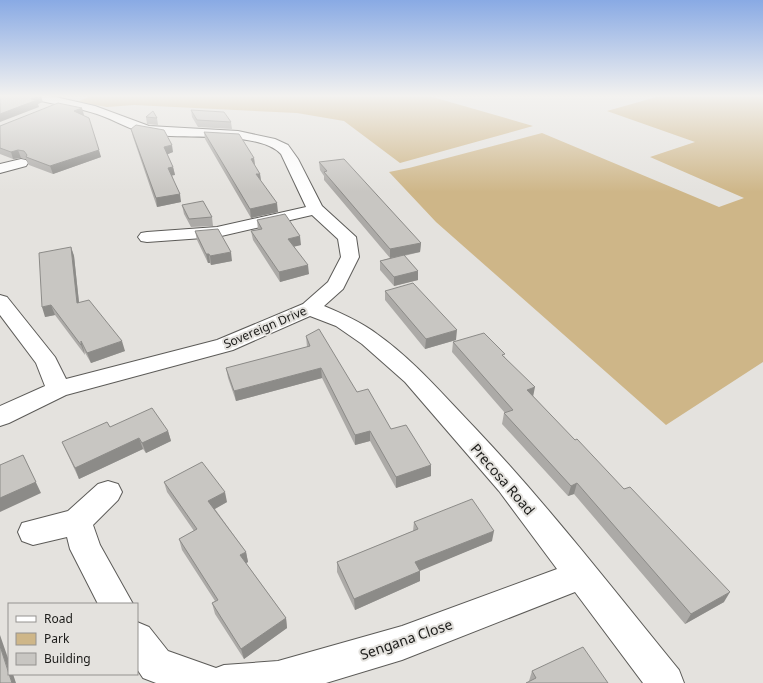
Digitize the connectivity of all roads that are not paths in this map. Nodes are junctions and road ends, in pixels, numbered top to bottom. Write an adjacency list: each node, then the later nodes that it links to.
1 (141, 128): 4 (street, Sovereign Drive)
2 (21, 163): 3 (street)
3 (0, 168)
4 (316, 209): 5 (street); 7 (street, Sovereign Drive)
5 (147, 237)
6 (0, 301): 8 (street)
7 (310, 308): 8 (street, Sovereign Drive); 13 (street, Precosa Road)
8 (58, 389): 9 (street, Sovereign Drive)
9 (0, 417)
10 (108, 492): 11 (street)
11 (77, 522): 12 (street); 14 (street)
12 (33, 532)
13 (582, 574): 17 (street, Sengana Close); 18 (street, Precosa Road)
14 (115, 603)
15 (138, 640): 16 (street)
16 (209, 683)
17 (224, 683)
18 (666, 683)

